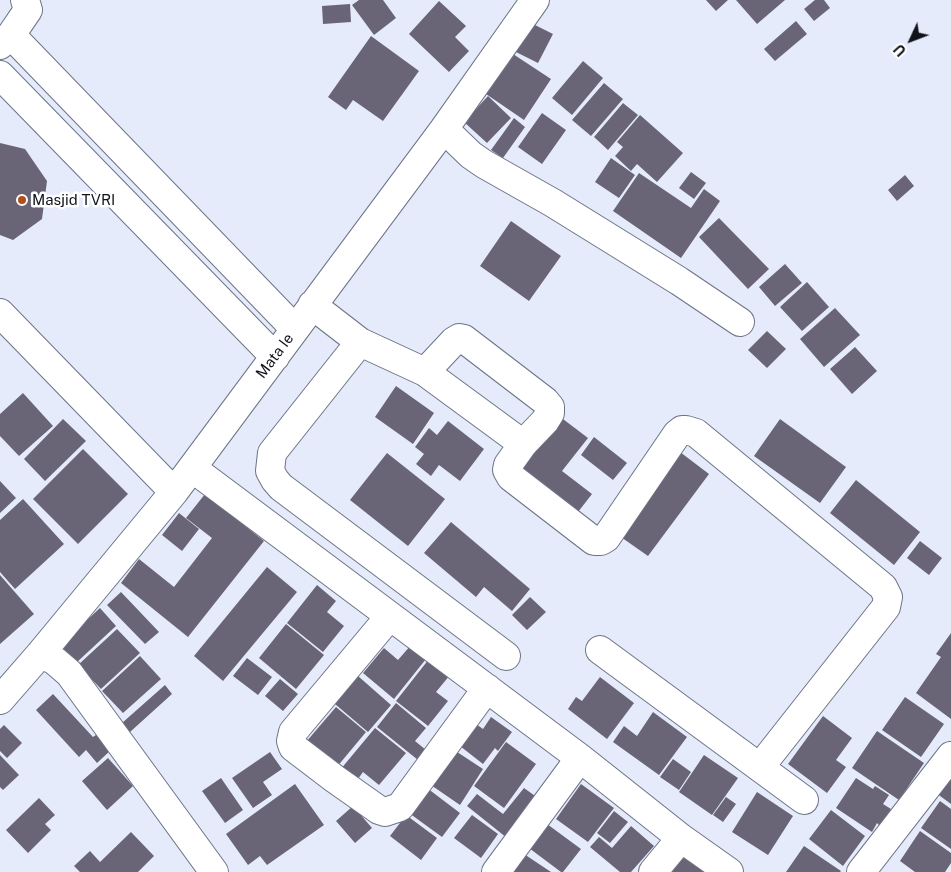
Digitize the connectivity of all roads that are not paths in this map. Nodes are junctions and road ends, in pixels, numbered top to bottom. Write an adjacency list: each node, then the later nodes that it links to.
1 (26, 0): 3 (street)
2 (535, 0): 5 (street, Mata Ie)
3 (6, 40): 6 (street)
4 (0, 75): 7 (street)
5 (444, 130): 8 (street, Mata Ie); 10 (street)
6 (156, 185): 7 (street); 11 (street)
7 (130, 208): 13 (street)
8 (312, 305): 11 (street, Mata Ie); 12 (street)
9 (0, 313): 17 (street)
10 (740, 322)
11 (295, 330): 13 (street, Mata Ie)
12 (360, 342): 14 (street); 21 (street)
13 (275, 357): 16 (street, Mata Ie)
14 (425, 372): 15 (street); 15 (street)
15 (523, 444): 26 (street)
16 (192, 468): 17 (street, Mata Ie); 18 (street)
17 (174, 492): 20 (street, Mata Ie)
18 (390, 616): 22 (street); 22 (street)
19 (600, 650): 26 (street)
20 (41, 653): 23 (street, Mata Ie); 29 (street)
21 (506, 656)
22 (487, 688): 25 (street)
23 (0, 700)
24 (951, 756): 33 (street)
25 (580, 758): 28 (street); 30 (street)
26 (760, 767): 27 (street)
27 (804, 800)
28 (681, 838): 31 (street); 32 (street)
29 (214, 872)
30 (496, 872)
31 (653, 872)
32 (729, 872)
33 (861, 872)

